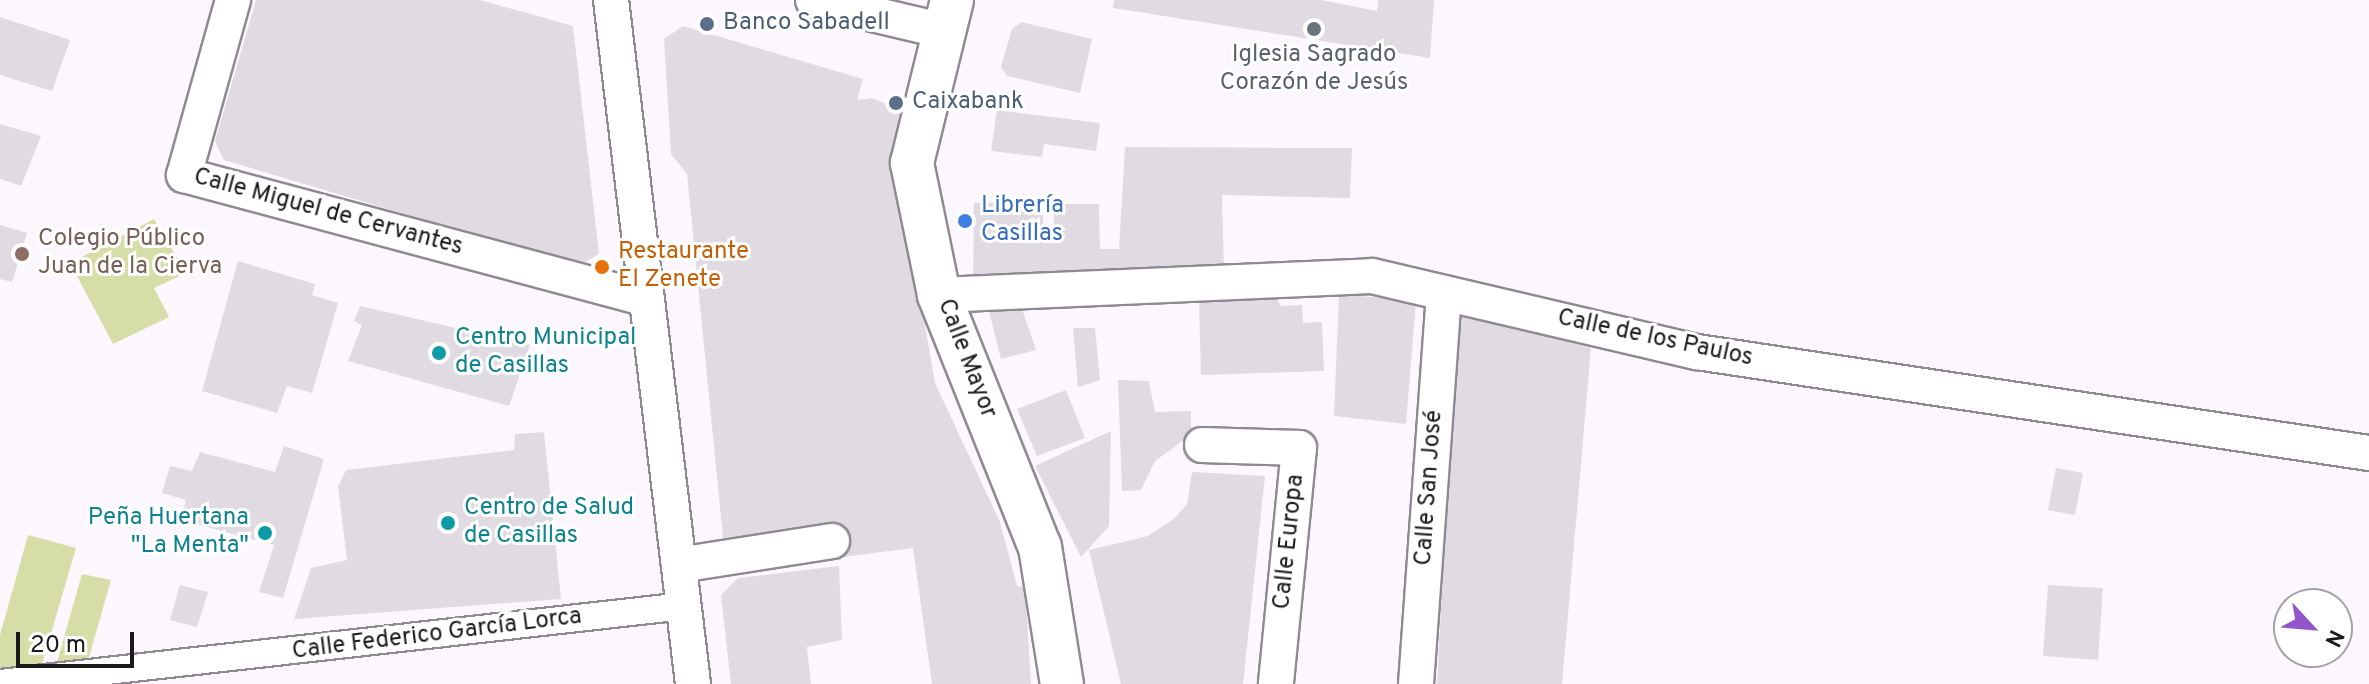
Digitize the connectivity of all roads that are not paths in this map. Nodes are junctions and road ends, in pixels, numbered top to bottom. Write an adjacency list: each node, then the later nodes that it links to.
1 (233, 0): 7 (street, Calle Miguel de Cervantes)
2 (611, 0): 7 (street)
3 (813, 0): 4 (street)
4 (946, 15): 6 (street, Calle Mayor)
5 (1444, 293): 6 (street, Calle de los Paulos); 9 (street, Calle de los Paulos); 17 (street, Calle San José)
6 (939, 295): 15 (street, Calle Mayor)
7 (646, 299): 11 (street)
8 (1202, 445): 16 (street, Calle Europa)
9 (2369, 453)
10 (832, 541): 11 (street)
11 (679, 565): 12 (street)
12 (684, 606): 13 (street, Calle Federico García Lorca); 14 (street)
13 (0, 683)
14 (693, 684)
15 (1062, 684)
16 (1276, 684)
17 (1416, 684)

